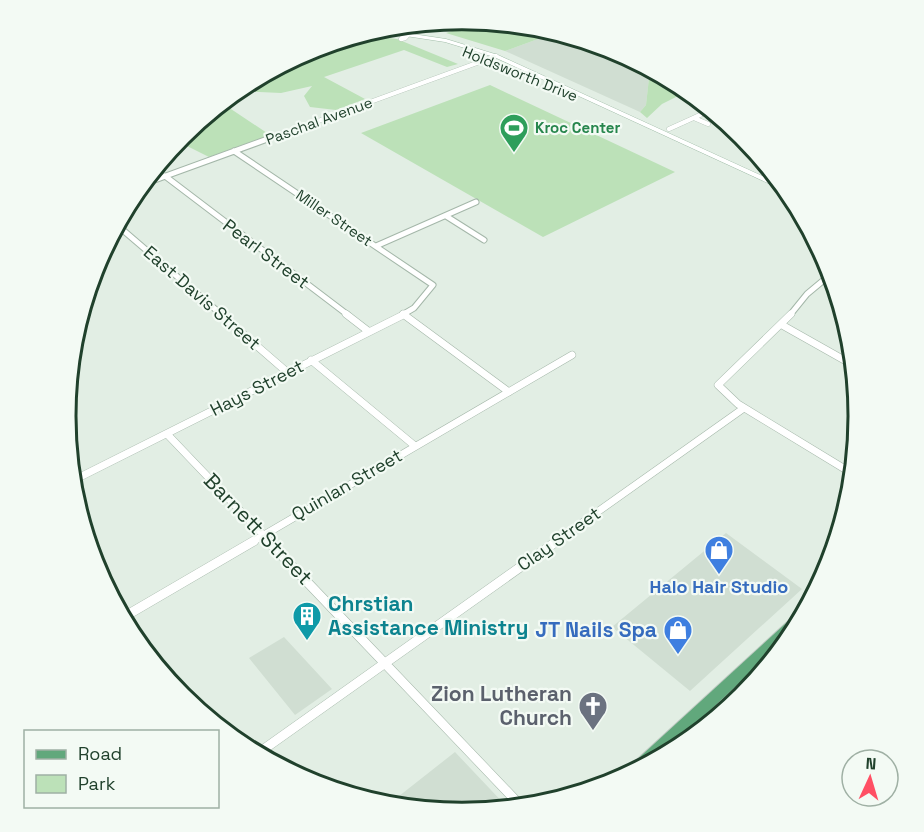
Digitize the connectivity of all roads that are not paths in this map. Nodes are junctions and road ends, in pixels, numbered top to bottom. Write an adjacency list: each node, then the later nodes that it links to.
1 (407, 34): 4 (street)
2 (397, 35): 4 (main road, Holdsworth Drive)
3 (400, 35): 4 (main road, Holdsworth Drive)
4 (405, 36): 5 (main road, Holdsworth Drive)
5 (493, 57): 10 (street, Paschal Avenue); 13 (main road, Holdsworth Drive)
6 (702, 114): 7 (street)
7 (694, 118): 8 (street); 9 (street)
8 (708, 124)
9 (669, 129)
10 (234, 151): 11 (street, Paschal Avenue); 18 (street, Miller Street)
11 (162, 177): 12 (street, Paschal Avenue); 23 (street, Pearl Street)
12 (158, 179)
13 (768, 182)
14 (476, 202): 15 (street)
15 (446, 216): 17 (street); 18 (street)
16 (124, 231): 27 (street, East Davis Street)
17 (484, 240)
18 (376, 246): 20 (street, Miller Street)
19 (824, 280): 22 (street)
20 (433, 285): 21 (street, Hays Street)
21 (403, 314): 23 (street, Hays Street); 28 (street)
22 (782, 325): 25 (street); 29 (street)
23 (368, 331): 26 (street, Hays Street)
24 (572, 355): 28 (street, Quinlan Street)
25 (844, 358)
26 (311, 360): 27 (street, Hays Street); 31 (street)
27 (287, 372): 30 (street, Hays Street)
28 (509, 392): 31 (street, Quinlan Street)
29 (744, 408): 32 (street); 37 (street, Clay Street)
30 (167, 434): 33 (street, Hays Street); 34 (street, Barnett Street)
31 (415, 446): 34 (street, Quinlan Street)
32 (845, 469)
33 (81, 477)
34 (263, 534): 35 (street, Quinlan Street); 37 (street, Barnett Street)
35 (131, 613)
36 (774, 643): 38 (main road)
37 (386, 663): 39 (street, Clay Street); 40 (street, Barnett Street)
38 (663, 745)
39 (266, 748)
40 (514, 799)

